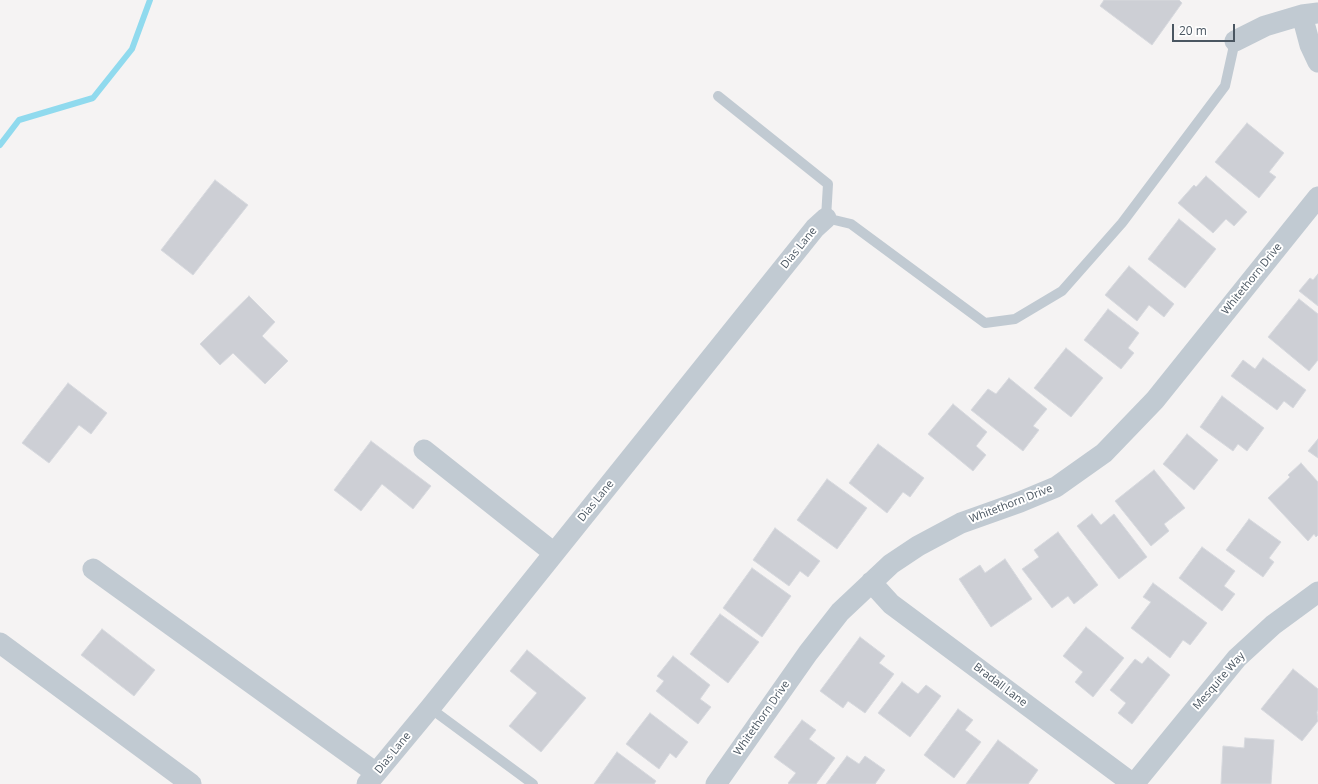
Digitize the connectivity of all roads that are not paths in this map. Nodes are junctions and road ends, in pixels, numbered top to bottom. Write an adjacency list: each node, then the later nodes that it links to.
1 (1310, 14): 2 (street); 3 (street)
2 (1235, 41): 6 (lane)
3 (1318, 62)
4 (718, 96): 6 (lane)
5 (1318, 197): 10 (street, Whitethorn Drive)
6 (826, 218): 8 (street, Dias Lane)
7 (424, 450): 8 (street)
8 (554, 553): 13 (street, Dias Lane)
9 (93, 569): 14 (street)
10 (871, 582): 17 (street, Whitethorn Drive); 18 (street, Bradall Lane)
11 (1318, 592): 18 (street, Mesquite Way)
12 (0, 643): 15 (street)
13 (430, 708): 14 (street, Dias Lane); 16 (lane)
14 (371, 779)
15 (191, 784)
16 (533, 784)
17 (716, 784)
18 (1133, 784)

